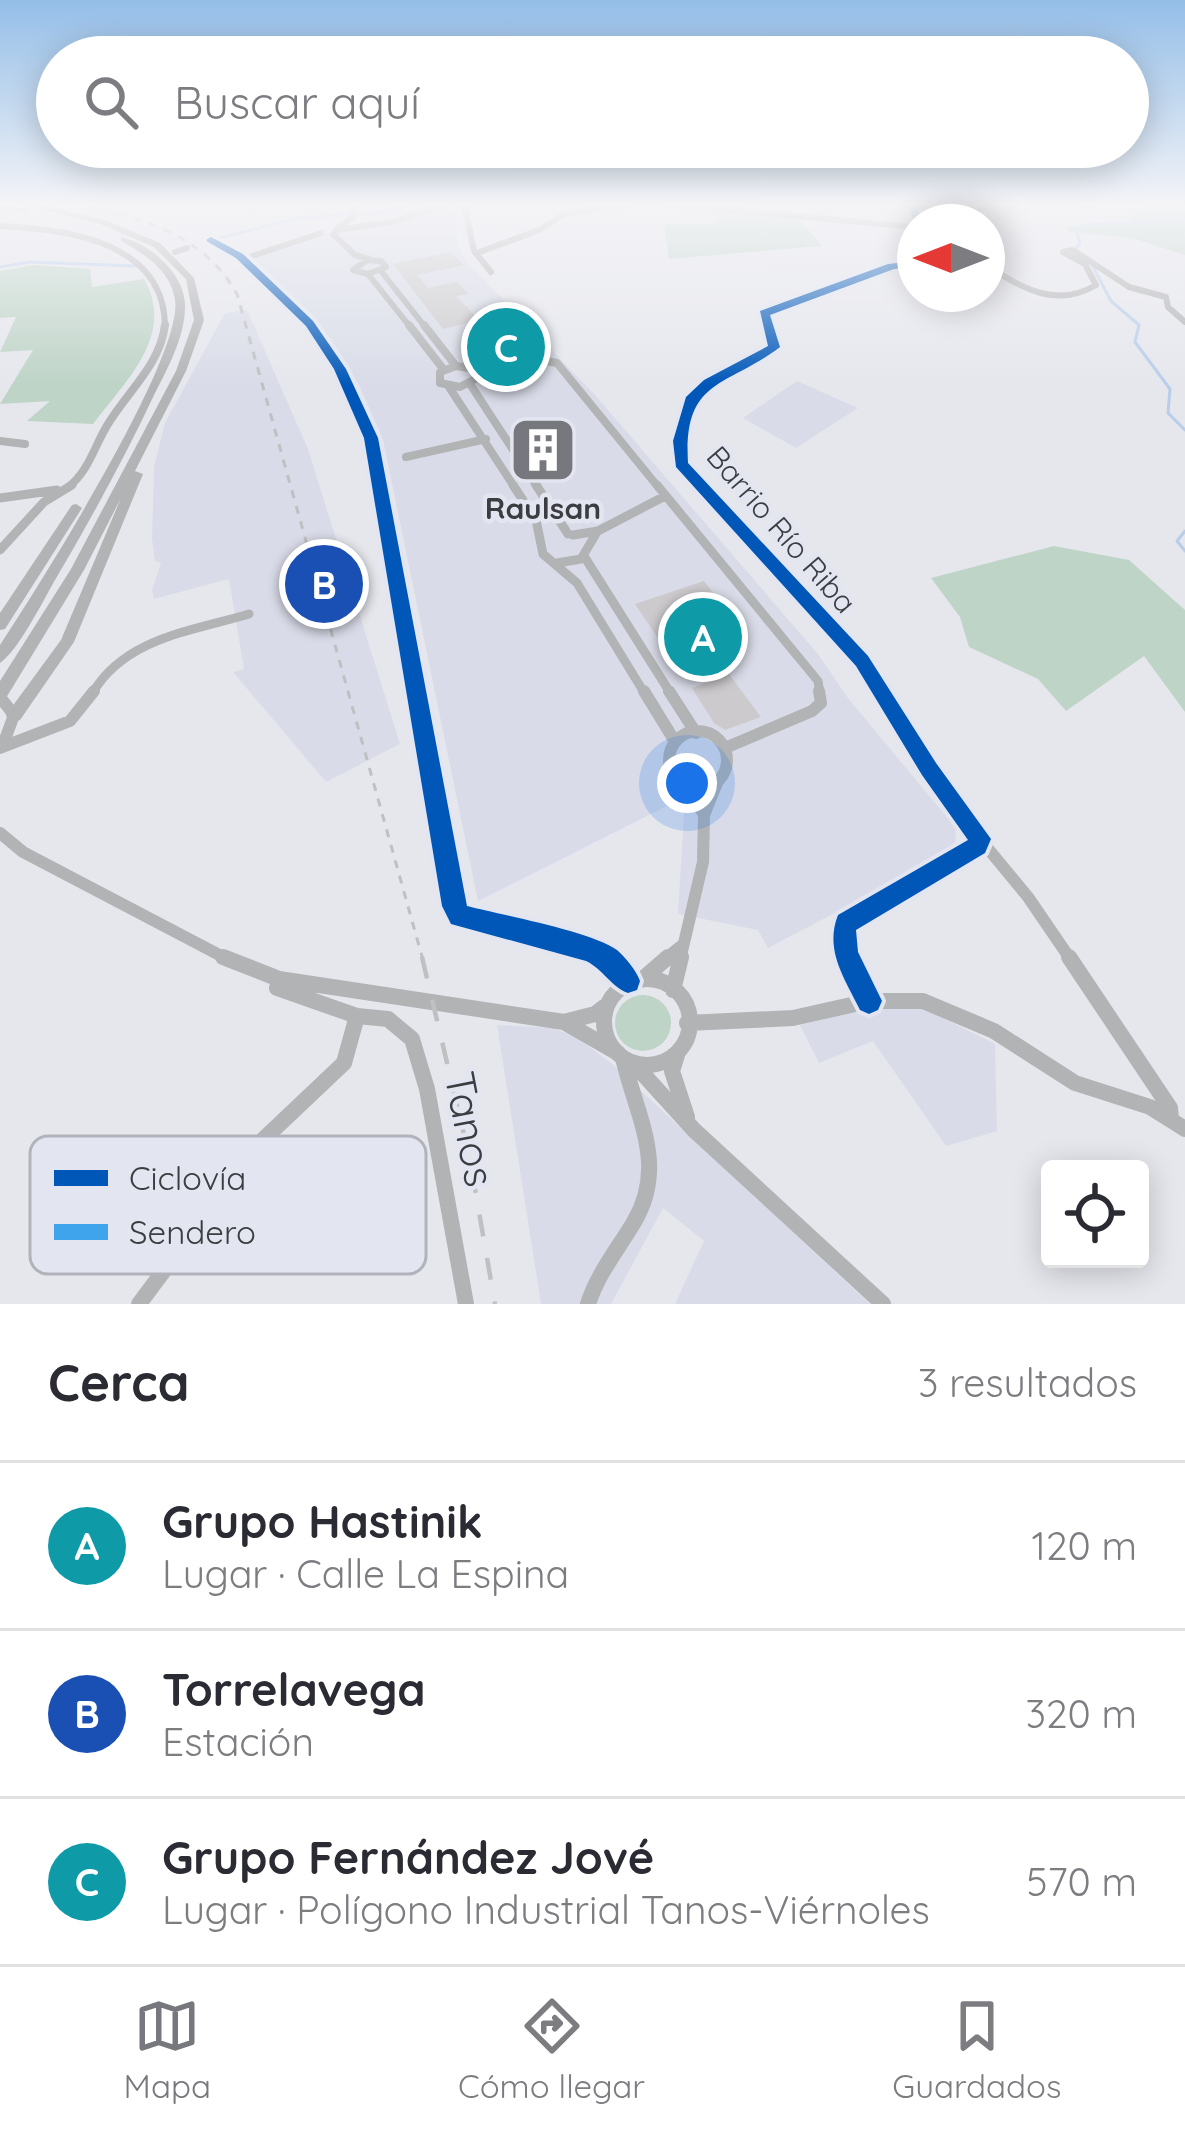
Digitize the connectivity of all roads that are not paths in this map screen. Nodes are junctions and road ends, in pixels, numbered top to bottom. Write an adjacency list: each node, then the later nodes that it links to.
1 (161, 264): 27 (street)
2 (164, 264): 22 (highway)
3 (171, 264): 16 (highway)
4 (251, 264): 52 (street)
5 (355, 264): 13 (street)
6 (383, 264): 11 (street)
7 (481, 264): 12 (street)
8 (1084, 264): 14 (street)
9 (1095, 264): 15 (street)
10 (897, 266): 50 (street, Barrio Río Riba)
11 (381, 271): 13 (street); 17 (street)
12 (491, 272)
13 (368, 274): 18 (street)
14 (1005, 277)
15 (1185, 322)
16 (193, 344): 39 (highway); 40 (highway)
17 (456, 366): 18 (street); 19 (street)
18 (444, 370): 21 (street)
19 (477, 372): 20 (street); 28 (street)
20 (470, 384): 21 (street); 31 (street)
21 (449, 387): 23 (street)
22 (150, 394): 37 (highway); 38 (highway)
23 (486, 440): 26 (street); 32 (street)
24 (0, 441): 25 (street)
25 (26, 444)
26 (406, 457)
27 (60, 489): 29 (street); 33 (street)
28 (665, 496): 30 (street); 45 (street)
29 (0, 498)
30 (598, 531): 31 (street); 34 (street)
31 (571, 534): 32 (street); 34 (street)
32 (543, 545): 35 (street)
33 (0, 550)
34 (585, 552): 35 (street); 42 (street)
35 (557, 563): 43 (street)
36 (249, 614): 41 (street)
37 (0, 625)
38 (0, 657)
39 (0, 695): 40 (street)
40 (14, 718): 41 (street); 44 (street)
41 (40, 731): 44 (street)
42 (696, 733): 43 (street); 45 (street)
43 (674, 740): 47 (street)
44 (0, 748)
45 (725, 748): 46 (street)
46 (717, 783): 47 (street); 48 (street)
47 (686, 784): 48 (street)
48 (704, 815): 51 (street)
49 (0, 833): 53 (street)
50 (980, 839): 55 (street); 62 (street)
51 (680, 947): 52 (street); 54 (street)
52 (636, 979): 54 (street); 56 (street)
53 (279, 980): 57 (street, Tanos); 58 (street)
54 (673, 990): 59 (street)
55 (869, 1001): 59 (street); 62 (street)
56 (608, 1004): 58 (street); 61 (street)
57 (357, 1016): 64 (street); 67 (street, Tanos)
58 (563, 1022): 61 (street)
59 (688, 1023): 60 (street)
60 (678, 1053): 61 (street); 63 (street)
61 (625, 1058): 63 (street); 68 (street)
62 (1178, 1124)
63 (694, 1130): 69 (street)
64 (266, 1136)
65 (161, 1274): 66 (street)
66 (139, 1304)
67 (466, 1304)
68 (587, 1304)
69 (883, 1304)

